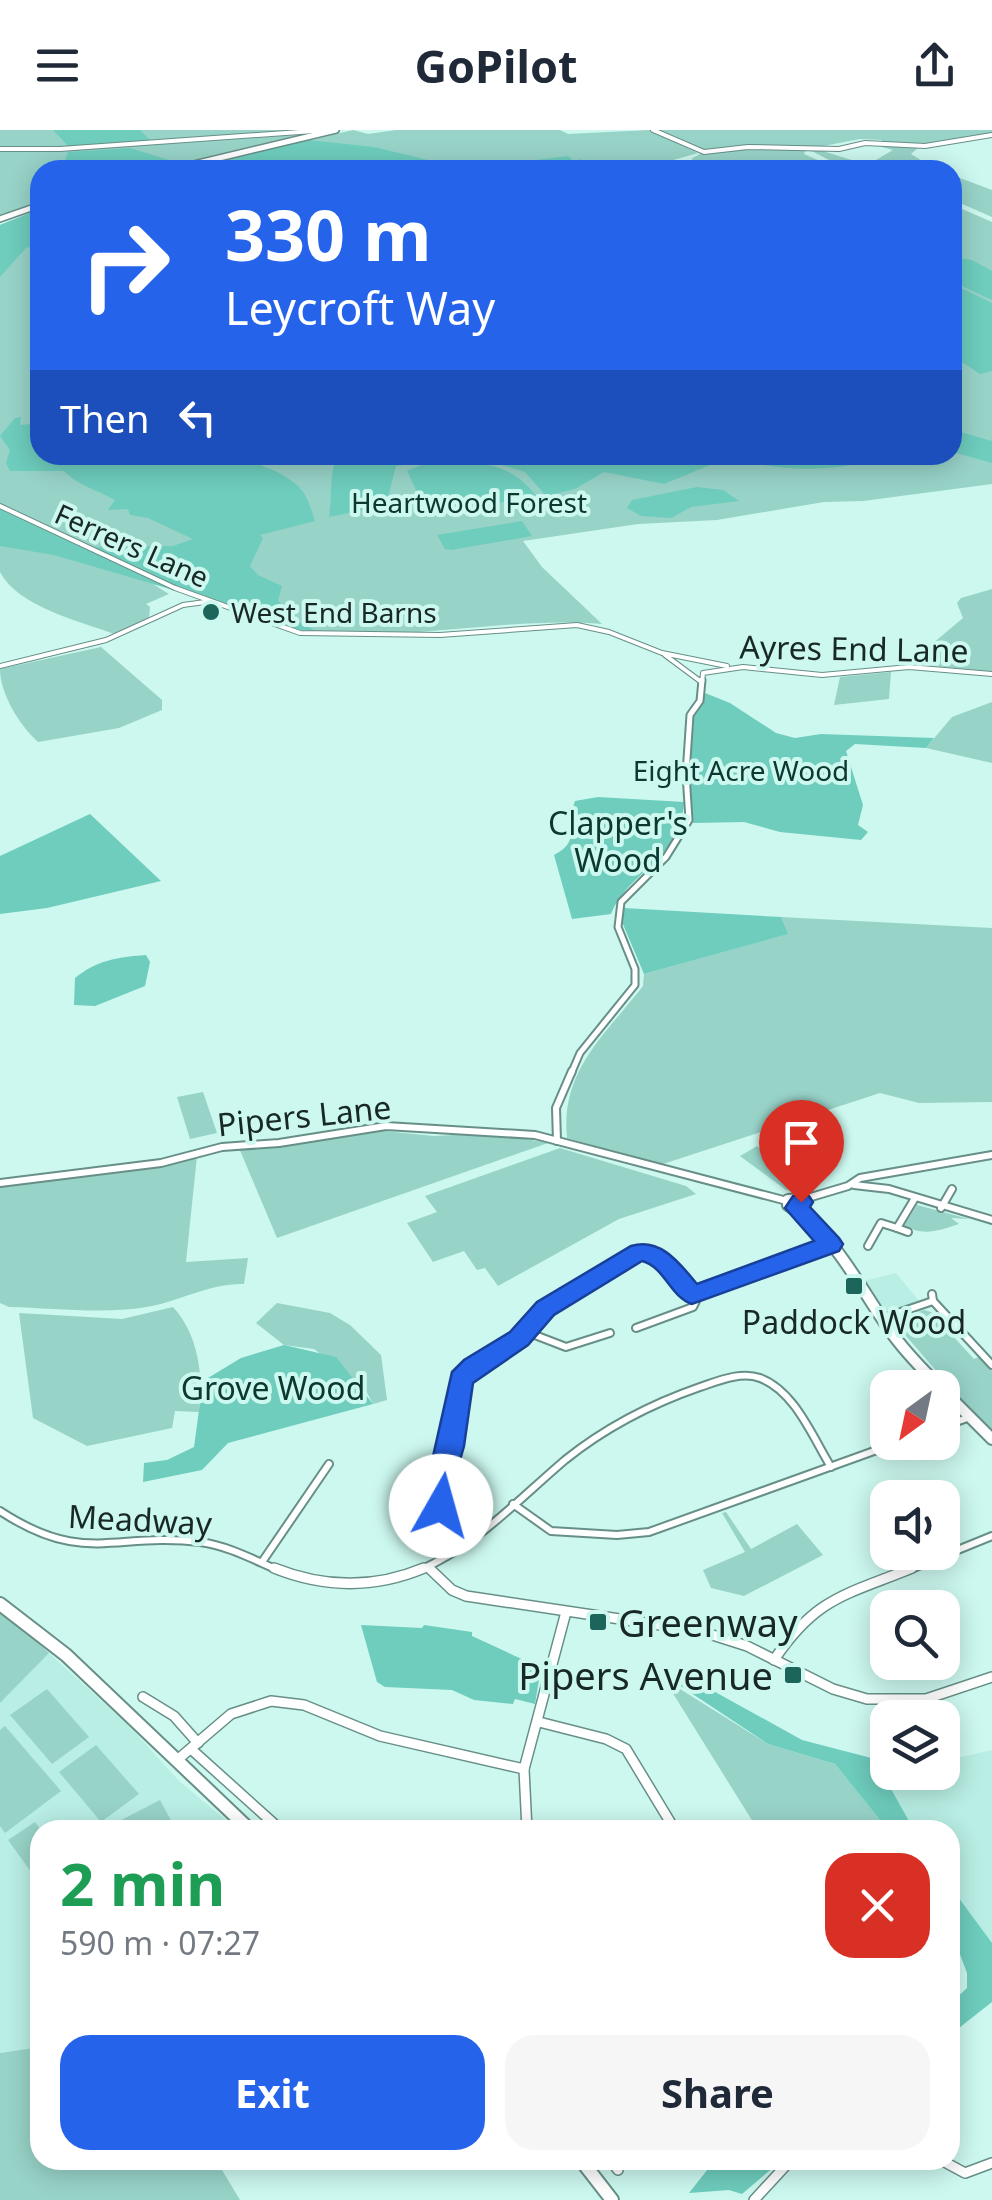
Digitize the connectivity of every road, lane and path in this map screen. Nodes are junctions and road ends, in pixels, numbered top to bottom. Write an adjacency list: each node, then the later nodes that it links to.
1 (334, 130): 4 (street); 5 (street)
2 (653, 130): 3 (street)
3 (992, 134)
4 (0, 149)
5 (210, 160)
6 (30, 208): 7 (street)
7 (0, 219)
8 (0, 506): 9 (street, Ferrers Lane)
9 (212, 602): 10 (street, Ferrers Lane); 11 (street)
10 (662, 652): 12 (street, Ferrers Lane); 14 (street, Ferrers Lane)
11 (0, 666)
12 (733, 667): 13 (street, Ayres End Lane); 14 (street, Ayres End Lane)
13 (992, 674)
14 (700, 681): 15 (street, Ayres End Lane)
15 (558, 1140): 17 (street, Pipers Lane); 21 (street, Pipers Lane)
16 (992, 1155): 18 (street)
17 (0, 1183)
18 (853, 1185): 20 (street); 21 (street)
19 (952, 1189): 22 (street)
20 (915, 1198): 22 (street); 24 (street)
21 (795, 1203): 26 (street)
22 (941, 1208): 23 (street)
23 (992, 1220)
24 (896, 1228): 25 (street); 27 (street)
25 (908, 1232)
26 (831, 1244): 28 (street); 29 (street)
27 (868, 1246)
28 (692, 1295): 30 (street); 31 (street)
29 (882, 1318): 33 (street); 34 (street)
30 (636, 1328)
31 (527, 1332): 32 (street); 45 (street)
32 (610, 1332)
33 (992, 1365)
34 (924, 1370)
35 (960, 1405): 36 (street)
36 (971, 1416): 37 (street); 38 (street)
37 (960, 1420)
38 (992, 1440)
39 (870, 1453): 41 (street)
40 (330, 1464): 46 (street)
41 (832, 1467): 42 (street); 42 (street, Meadway)
42 (513, 1504): 45 (street, Meadway)
43 (0, 1511): 46 (street, Meadway)
44 (992, 1536): 50 (street)
45 (472, 1537): 47 (street, Meadway)
46 (262, 1562): 47 (street, Meadway)
47 (430, 1569): 49 (street)
48 (0, 1604): 55 (street)
49 (566, 1612): 50 (street); 53 (street)
50 (774, 1660): 51 (street)
51 (992, 1677)
52 (143, 1696): 54 (street)
53 (539, 1722): 56 (street); 60 (street)
54 (194, 1746): 55 (street); 56 (street); 58 (street)
55 (174, 1763): 57 (street)
56 (524, 1769): 59 (street)
57 (239, 1820)
58 (270, 1820)
59 (527, 1820)
60 (669, 1820)
61 (992, 2162): 64 (street)
62 (588, 2170): 65 (street)
63 (782, 2170): 66 (street)
64 (954, 2170)
65 (612, 2200)
66 (754, 2200)

